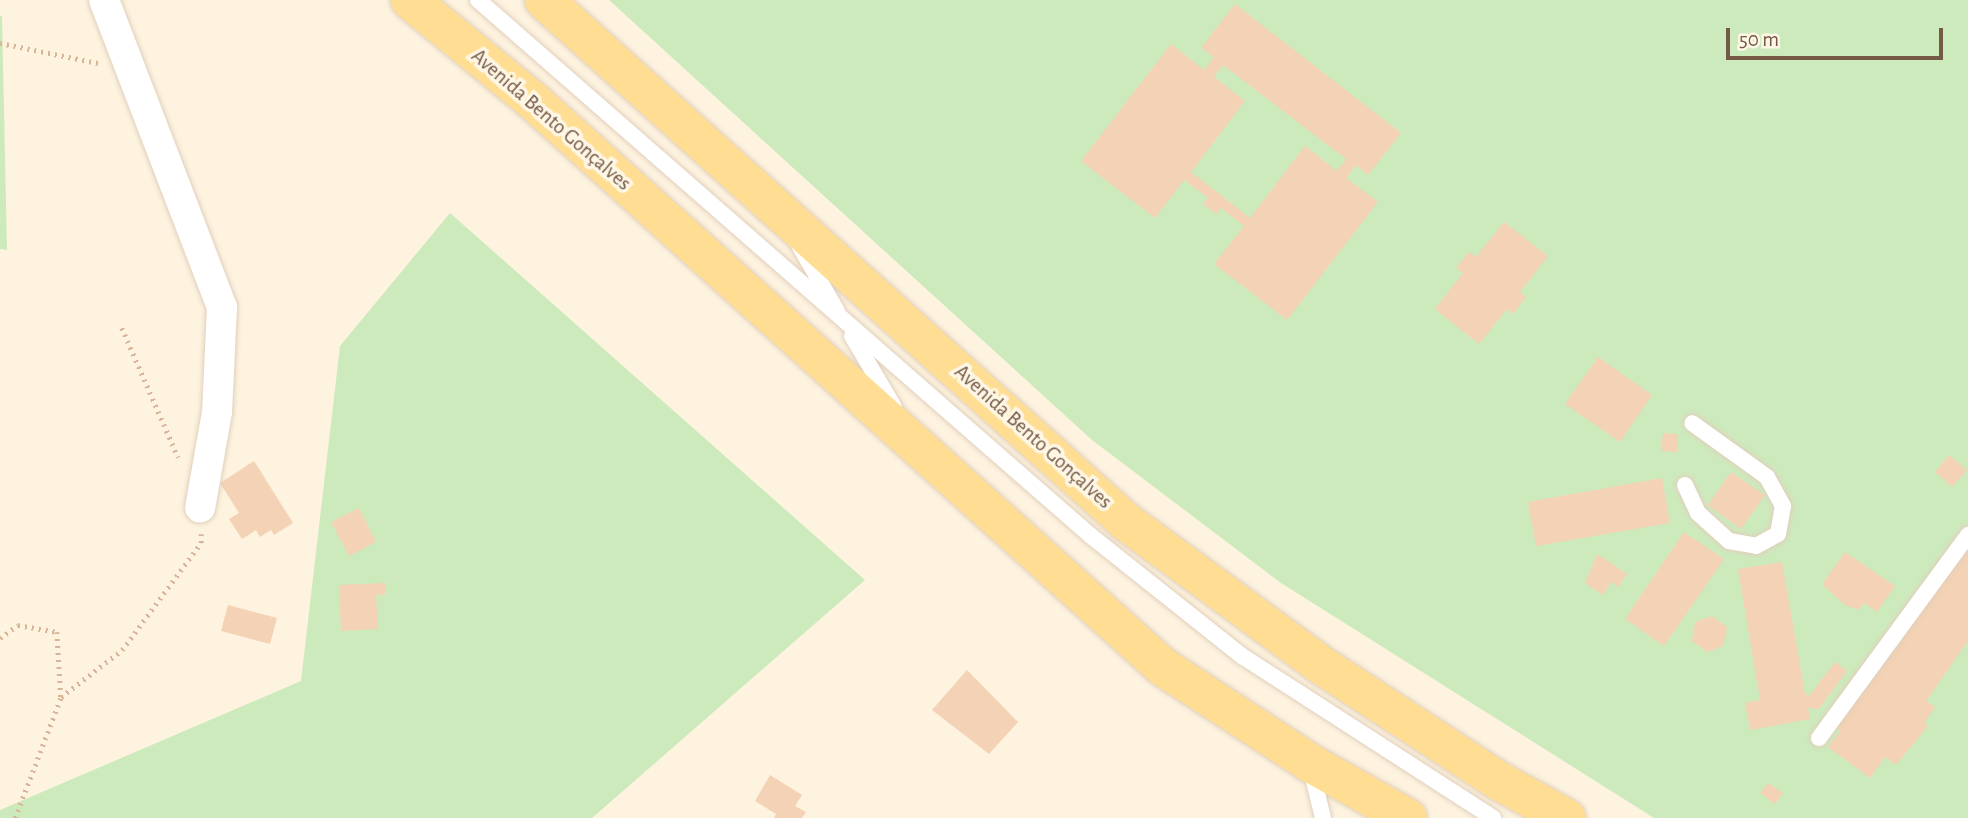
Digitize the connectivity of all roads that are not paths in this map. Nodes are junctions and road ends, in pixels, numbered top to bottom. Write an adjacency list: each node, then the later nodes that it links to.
1 (104, 0): 10 (street)
2 (410, 0): 8 (main road, Avenida Bento Gonçalves)
3 (478, 0): 6 (lane)
4 (544, 0): 5 (main road, Avenida Bento Gonçalves)
5 (772, 201): 6 (lane); 17 (main road, Avenida Bento Gonçalves)
6 (845, 324): 8 (lane); 16 (lane)
7 (1692, 423): 9 (lane)
8 (918, 448): 13 (main road, Avenida Bento Gonçalves)
9 (1685, 485)
10 (200, 508)
11 (1968, 536): 12 (lane)
12 (1819, 738)
13 (1310, 763): 14 (lane); 15 (main road, Avenida Bento Gonçalves)
14 (1323, 818)
15 (1408, 818)
16 (1493, 818)
17 (1566, 818)

